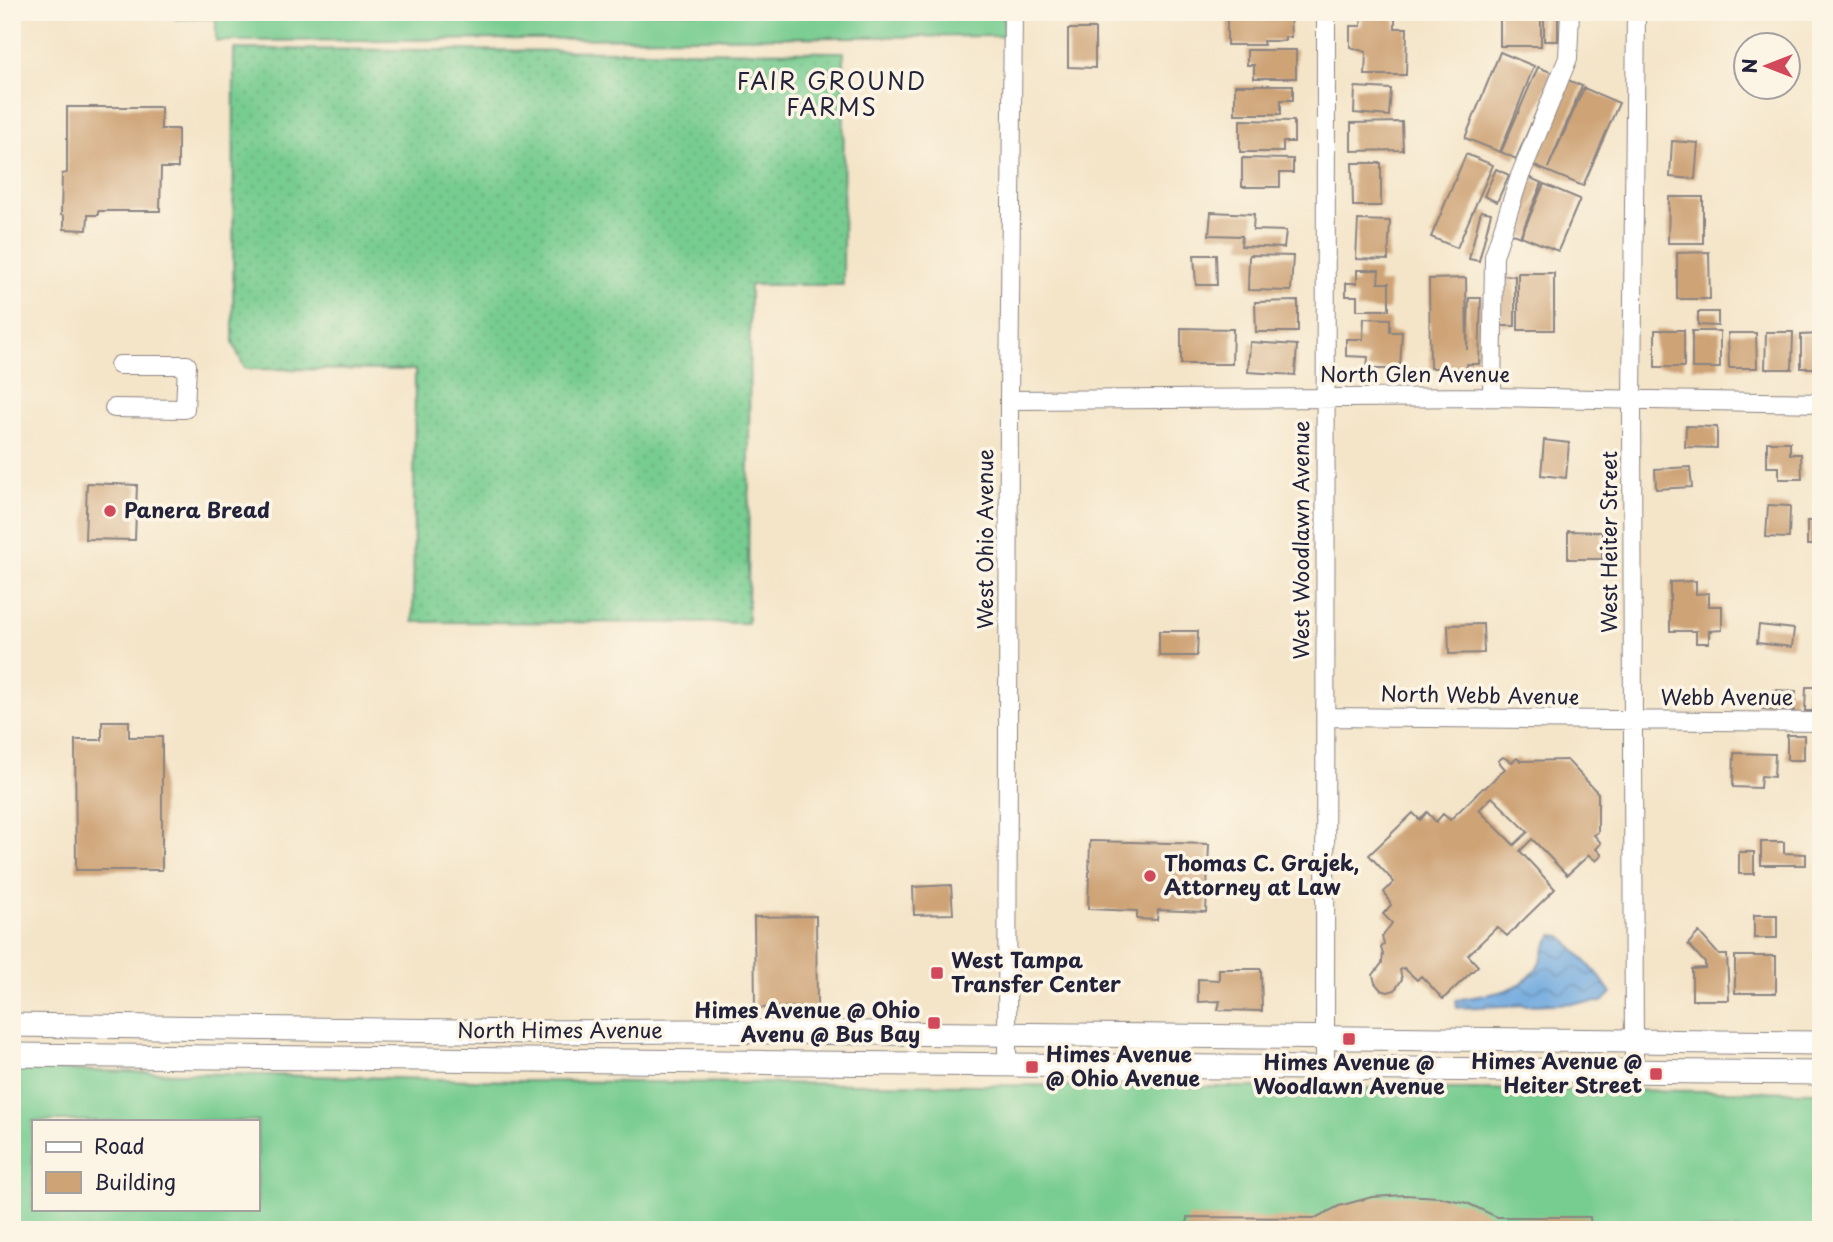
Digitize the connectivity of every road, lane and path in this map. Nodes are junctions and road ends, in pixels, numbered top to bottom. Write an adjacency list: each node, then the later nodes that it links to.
1 (1013, 12): 8 (street, West Ohio Avenue)
2 (1326, 12): 7 (street, West Woodlawn Avenue)
3 (1570, 12): 6 (street)
4 (1636, 12): 9 (street, West Heiter Street)
5 (119, 365): 11 (street)
6 (1492, 397): 7 (street, North Glen Avenue); 9 (street, North Glen Avenue)
7 (1325, 398): 8 (street, North Glen Avenue); 12 (street, West Woodlawn Avenue)
8 (1009, 400): 17 (street, West Ohio Avenue)
9 (1632, 400): 10 (street, North Glen Avenue); 13 (street, West Heiter Street)
10 (1821, 403)
11 (114, 408)
12 (1326, 717): 13 (street, North Webb Avenue); 18 (street, West Woodlawn Avenue)
13 (1634, 720): 14 (street, Webb Avenue); 19 (street, West Heiter Street)
14 (1821, 722)
15 (12, 1025): 16 (street, North Himes Avenue)
16 (639, 1032): 17 (street, North Himes Avenue); 22 (street)
17 (1007, 1035): 18 (street, North Himes Avenue); 23 (street, West Ohio Avenue)
18 (1325, 1038): 19 (street, North Himes Avenue); 24 (street, West Woodlawn Avenue)
19 (1634, 1042): 20 (street, North Himes Avenue); 25 (street, West Heiter Street)
20 (1821, 1043)
21 (12, 1055): 22 (street, North Himes Avenue)
22 (641, 1061): 23 (street, North Himes Avenue)
23 (1007, 1066): 24 (street, North Himes Avenue)
24 (1325, 1068): 25 (street, North Himes Avenue)
25 (1634, 1072): 26 (street, North Himes Avenue)
26 (1821, 1073)

